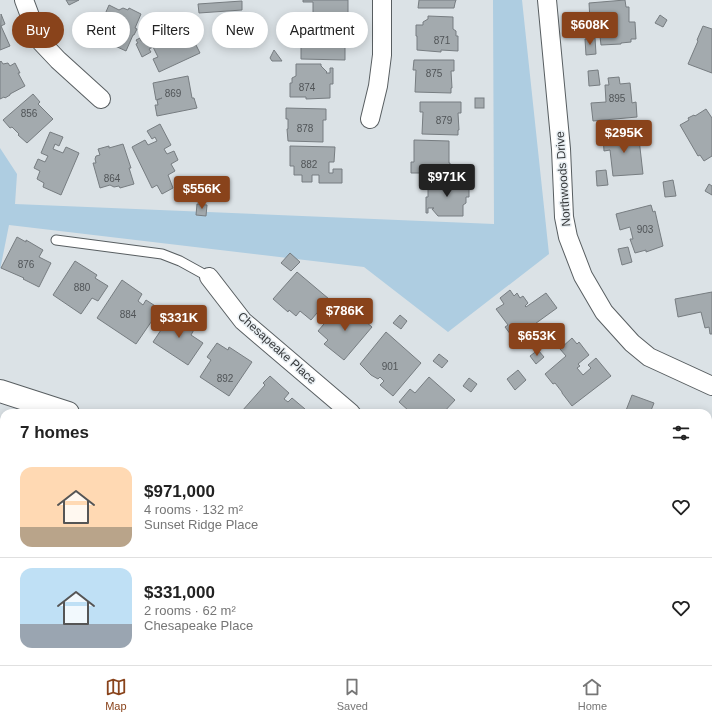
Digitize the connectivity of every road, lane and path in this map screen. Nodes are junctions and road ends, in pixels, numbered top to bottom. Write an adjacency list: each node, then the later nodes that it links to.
1 (24, 0): 4 (street)
2 (382, 0): 5 (street)
3 (546, 0): 8 (street, Northwoods Drive)
4 (101, 99)
5 (370, 119)
6 (56, 240): 7 (lane)
7 (209, 277): 11 (street, Chesapeake Place)
8 (712, 386)
9 (0, 391): 10 (street)
10 (56, 409)
11 (347, 409)

